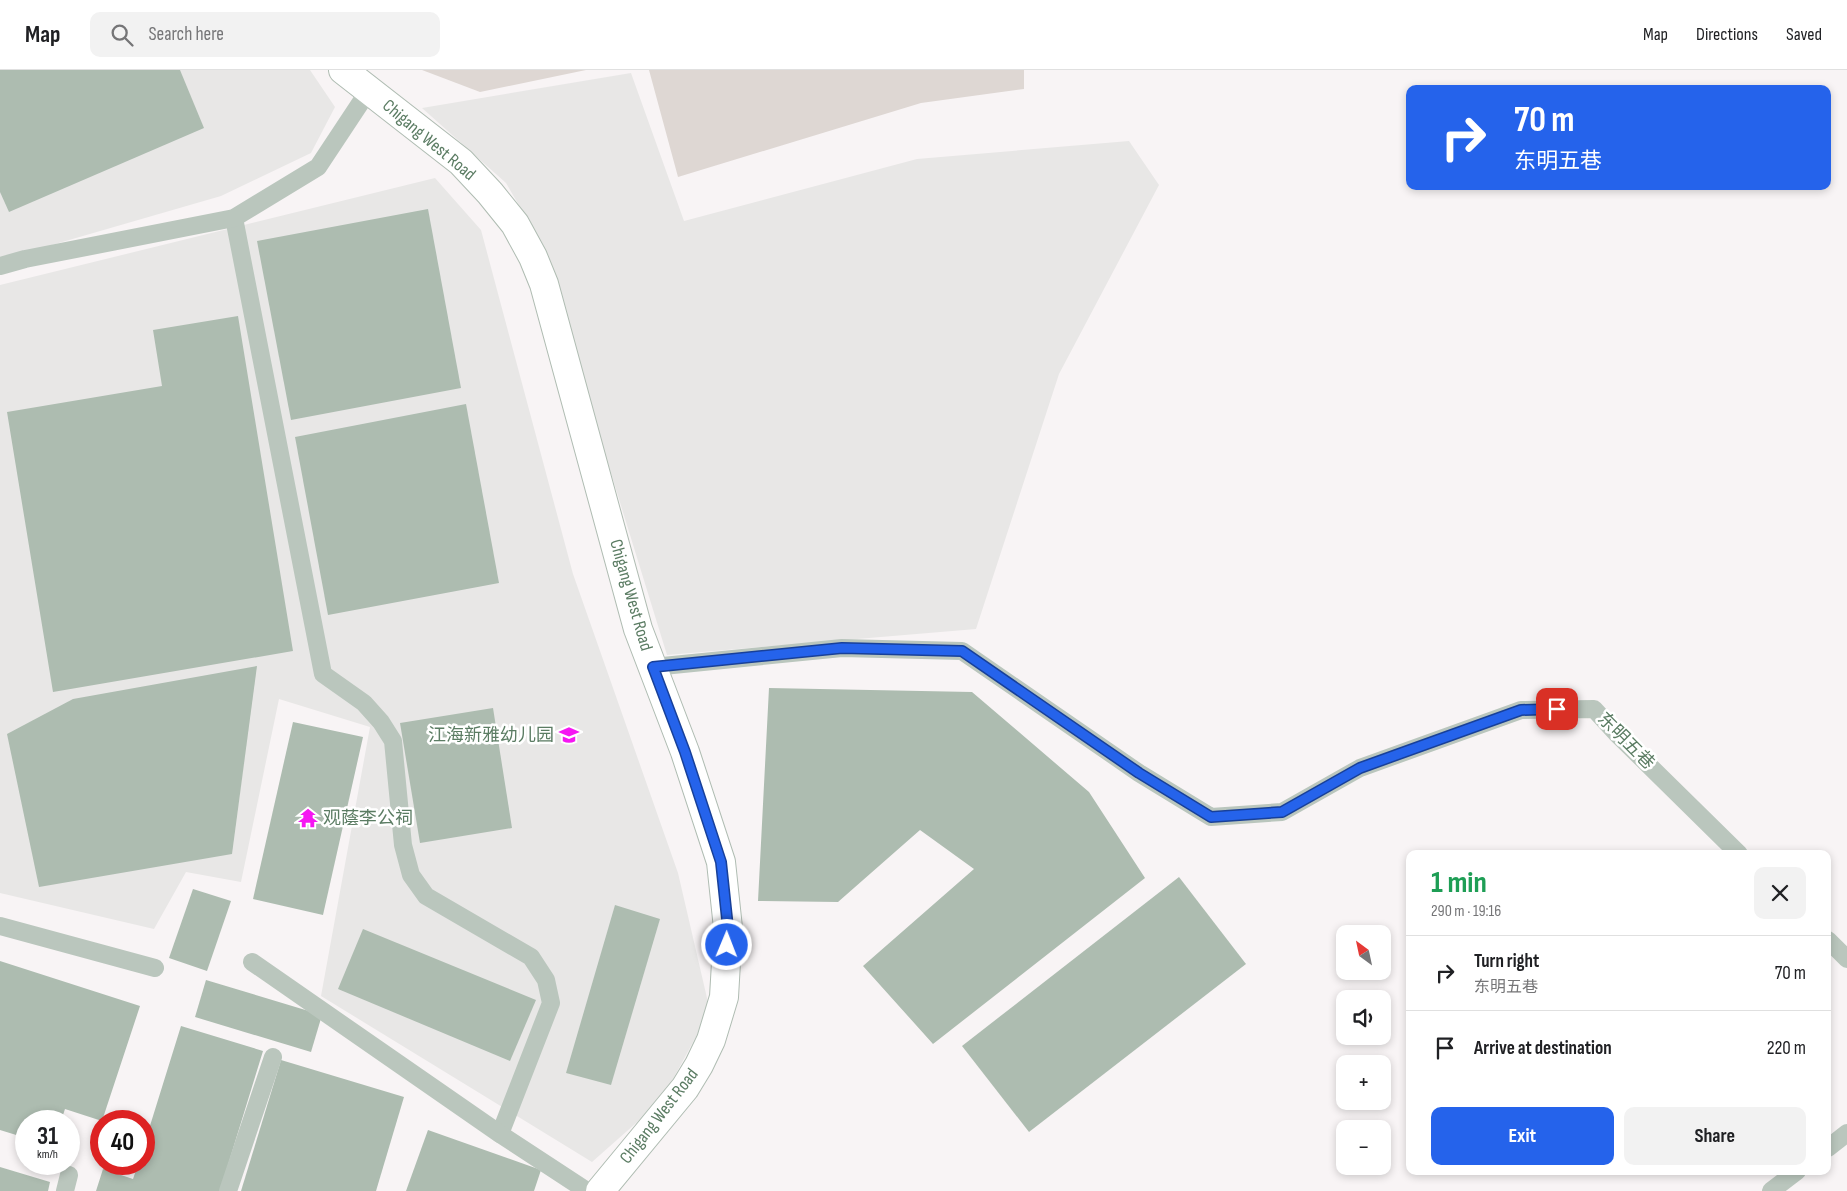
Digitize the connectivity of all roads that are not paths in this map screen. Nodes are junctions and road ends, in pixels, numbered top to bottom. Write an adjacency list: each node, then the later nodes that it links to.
1 (343, 70): 2 (street, Chigang West Road)
2 (369, 90): 3 (lane); 5 (street, Chigang West Road)
3 (234, 218): 4 (lane); 14 (lane)
4 (0, 266)
5 (653, 667): 6 (lane, 东明五巷); 19 (street, Chigang West Road)
6 (1736, 850)
7 (0, 926): 11 (lane)
8 (1831, 943): 9 (lane)
9 (1847, 959)
10 (252, 962): 14 (lane)
11 (155, 968)
12 (273, 1056): 17 (lane)
13 (1847, 1133): 15 (lane)
14 (500, 1134): 18 (lane)
15 (1831, 1146)
16 (1791, 1175): 20 (lane)
17 (228, 1191)
18 (587, 1191)
19 (600, 1191)
20 (1771, 1191)

